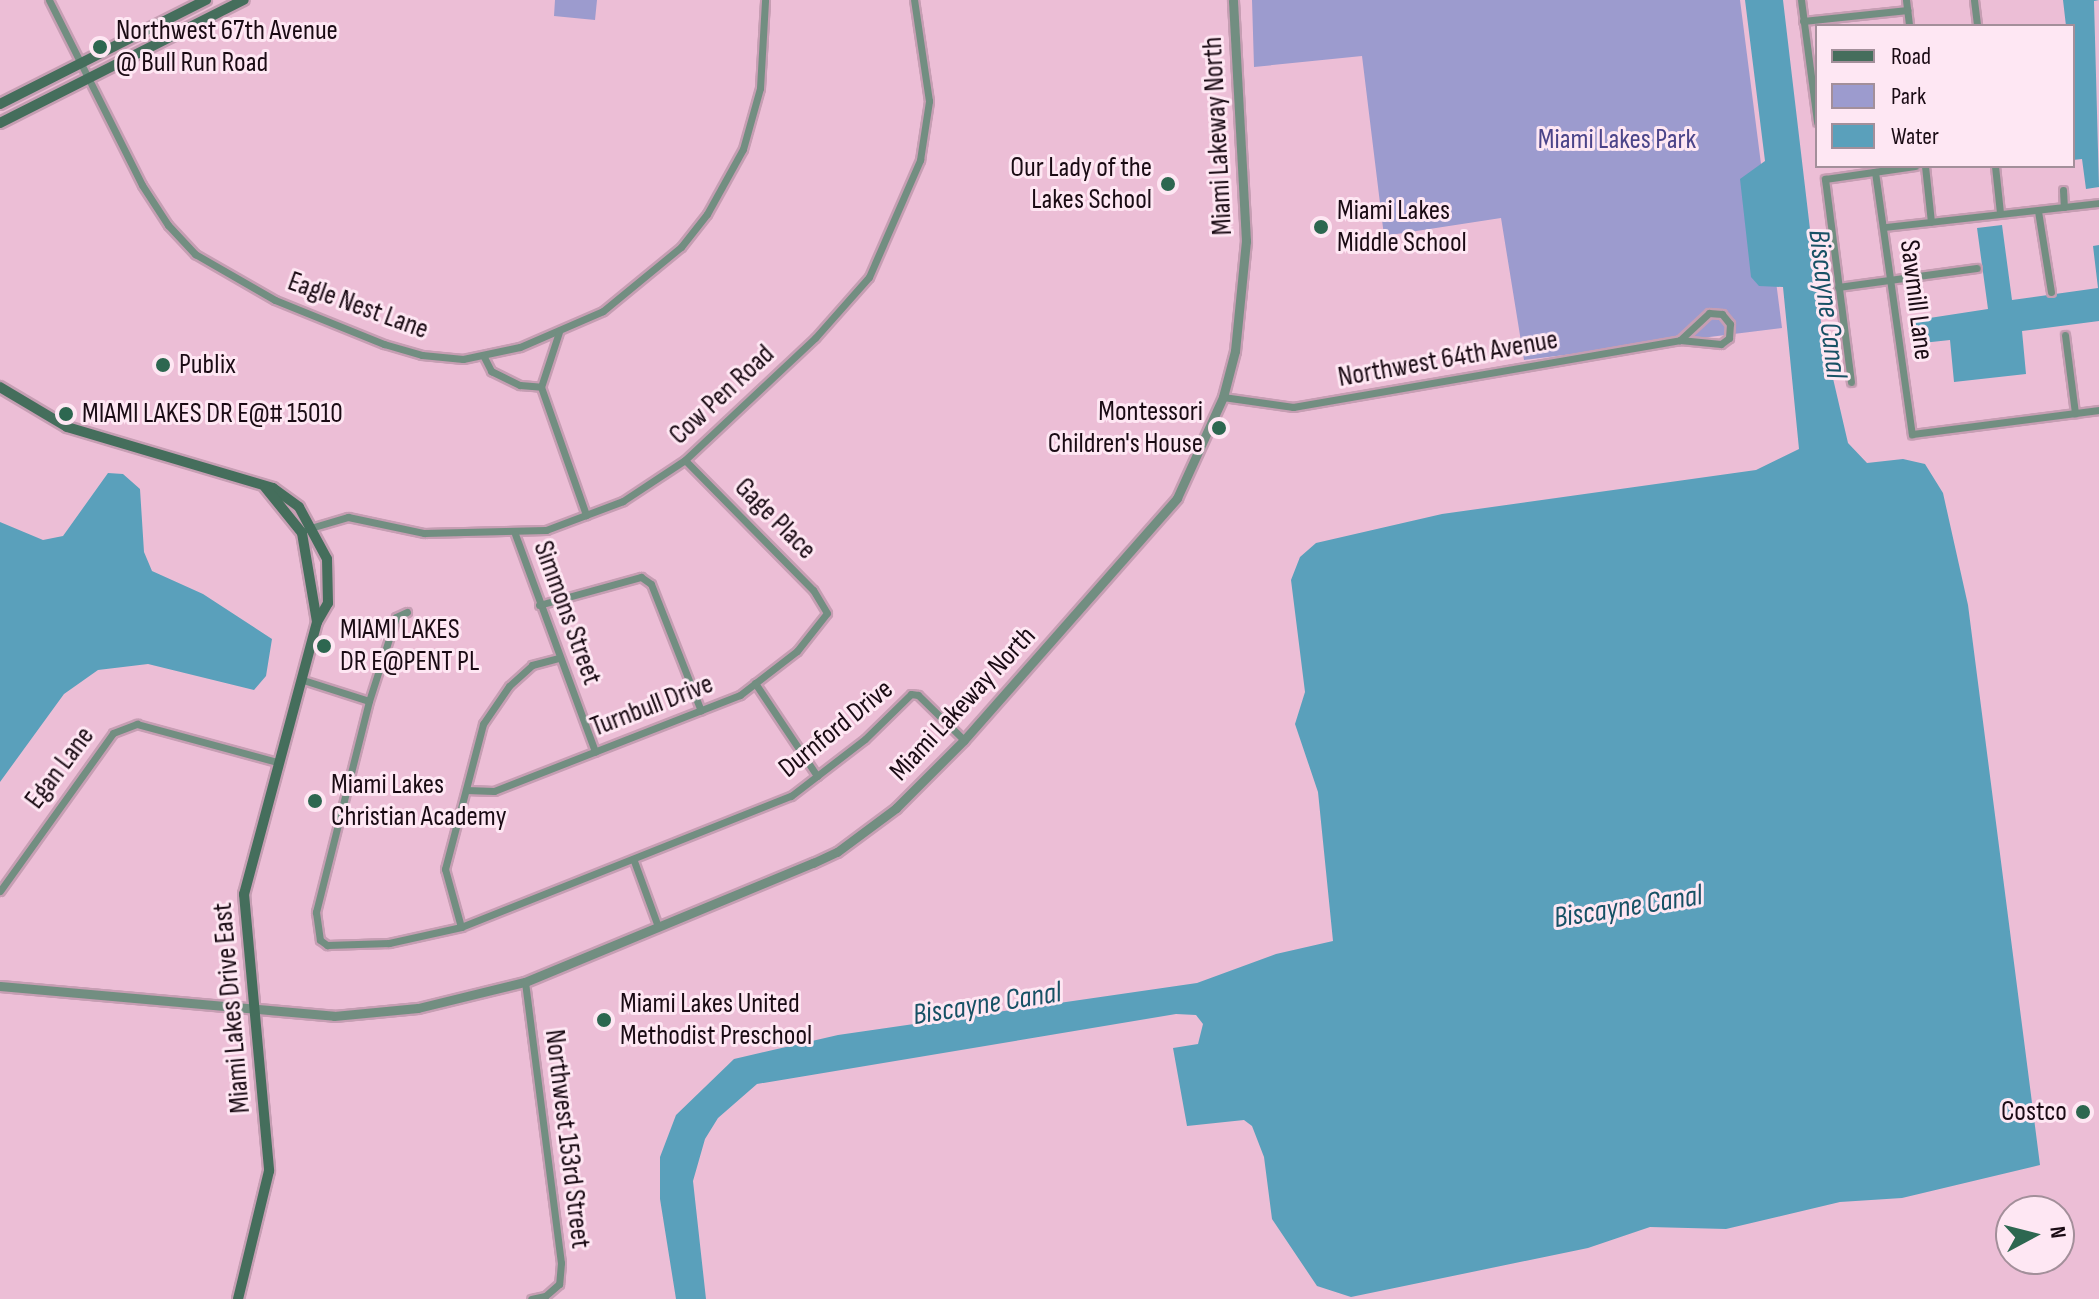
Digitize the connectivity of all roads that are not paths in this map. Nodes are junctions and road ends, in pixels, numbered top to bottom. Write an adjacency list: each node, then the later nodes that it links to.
1 (49, 0): 16 (street, Eagle Nest Lane)
2 (206, 0): 16 (main road)
3 (244, 0): 17 (main road)
4 (765, 0): 36 (street, Eagle Nest Lane)
5 (914, 0): 46 (street, Cow Pen Road)
6 (1233, 0): 43 (street, Miami Lakeway North)
7 (1801, 0): 12 (street)
8 (1906, 0): 10 (street)
9 (1974, 0): 15 (street)
10 (1907, 10): 11 (street); 14 (street)
11 (1858, 15): 12 (street); 13 (street)
12 (1803, 21): 19 (street)
13 (1859, 24)
14 (1909, 24)
15 (1977, 24)
16 (80, 64): 17 (street, Eagle Nest Lane); 18 (main road)
17 (88, 79): 20 (main road); 39 (street, Eagle Nest Lane)
18 (0, 104)
19 (1815, 108)
20 (0, 123)
21 (1902, 168): 24 (street)
22 (1925, 168): 30 (street)
23 (1995, 168): 29 (street)
24 (1875, 172): 31 (street, Sawmill Lane); 34 (street)
25 (2063, 190): 27 (street)
26 (2099, 203): 27 (street)
27 (2064, 207): 28 (street)
28 (2038, 211): 29 (street); 35 (street)
29 (2000, 213): 30 (street)
30 (1931, 222): 31 (street)
31 (1885, 227): 33 (street, Sawmill Lane)
32 (1977, 268): 33 (street)
33 (1890, 278): 34 (street); 45 (street, Sawmill Lane)
34 (1838, 287): 40 (street)
35 (2051, 292)
36 (559, 332): 39 (street, Eagle Nest Lane); 42 (street)
37 (2065, 335): 45 (street)
38 (1680, 340): 38 (street, Northwest 64th Avenue); 43 (street, Northwest 64th Avenue)
39 (484, 357): 42 (street)
40 (1851, 382)
41 (0, 387): 47 (main road, Miami Lakes Drive East)
42 (541, 387): 48 (street)
43 (1223, 397): 61 (street, Miami Lakeway North)
44 (2099, 410): 45 (street)
45 (2075, 413)
46 (685, 460): 48 (street, Cow Pen Road); 54 (street, Gage Place)
47 (265, 487): 49 (main road, Miami Lakes Drive East); 50 (main road, Miami Lakes Drive East)
48 (586, 515): 51 (street, Cow Pen Road)
49 (312, 526): 50 (street, Cow Pen Road); 51 (street, Cow Pen Road); 55 (main road, Miami Lakes Drive East)
50 (302, 533): 55 (main road, Miami Lakes Drive East)
51 (515, 534): 52 (street, Simmons Street)
52 (539, 605): 56 (street, Simmons Street); 60 (street)
53 (407, 612): 59 (street)
54 (827, 613): 58 (street, Turnbull Drive)
55 (317, 622): 57 (main road, Miami Lakes Drive East)
56 (558, 658): 62 (street, Simmons Street); 65 (street)
57 (300, 679): 59 (street); 63 (main road, Miami Lakes Drive East)
58 (755, 683): 60 (street, Turnbull Drive); 64 (street)
59 (369, 701): 69 (street, Durnford Drive)
60 (701, 711): 62 (street, Turnbull Drive)
61 (964, 740): 64 (street, Durnford Drive); 68 (street, Miami Lakeway North)
62 (595, 752): 65 (street, Turnbull Drive)
63 (277, 762): 67 (street, Egan Lane); 72 (main road, Miami Lakes Drive East)
64 (817, 776): 66 (street, Durnford Drive)
65 (466, 790): 69 (street)
66 (634, 861): 68 (street); 69 (street, Durnford Drive)
67 (0, 891)
68 (657, 924): 70 (street, Miami Lakeway North)
69 (461, 927)
70 (525, 982): 72 (street, Miami Lakeway North); 74 (street, Northwest 153rd Street)
71 (0, 986): 72 (street, Miami Lakeway North)
72 (255, 1011): 73 (main road, Miami Lakes Drive East)
73 (238, 1299)
74 (531, 1299)

